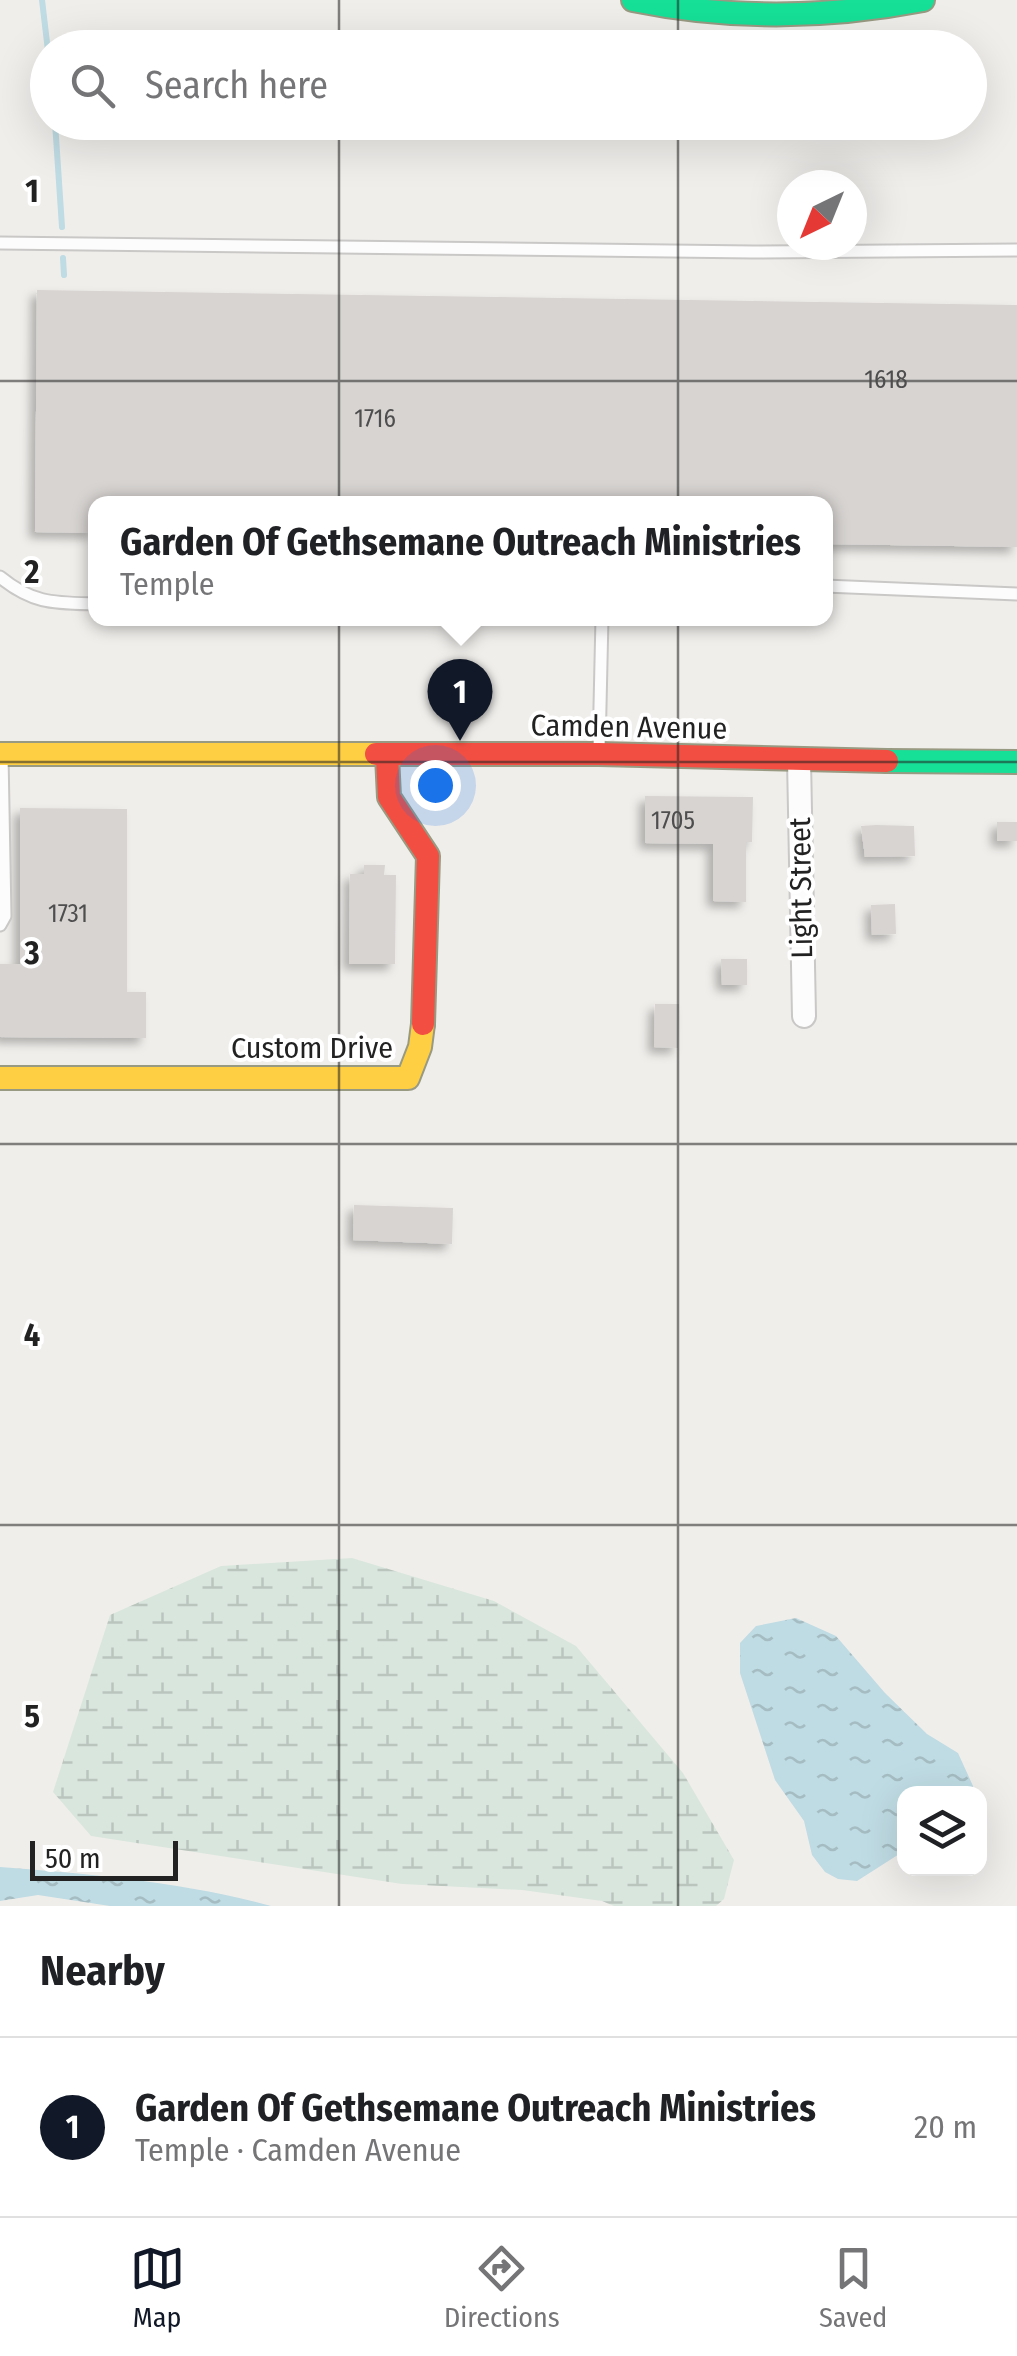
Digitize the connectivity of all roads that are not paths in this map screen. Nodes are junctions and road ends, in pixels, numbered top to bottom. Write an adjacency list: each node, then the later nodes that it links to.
1 (633, 0): 2 (main road)
2 (923, 0)
3 (0, 243): 4 (lane)
4 (1017, 250)
5 (0, 577): 8 (lane)
6 (833, 586): 7 (lane)
7 (1017, 594)
8 (88, 604)
9 (602, 626): 11 (lane)
10 (1, 754): 12 (main road, Camden Avenue); 15 (lane)
11 (599, 754): 12 (main road, Camden Avenue); 13 (main road, Camden Avenue)
12 (387, 756): 17 (main road, Custom Drive)
13 (799, 760): 14 (main road, Camden Avenue); 16 (street, Light Street)
14 (1017, 762)
15 (0, 925)
16 (804, 1016)
17 (0, 1078)

